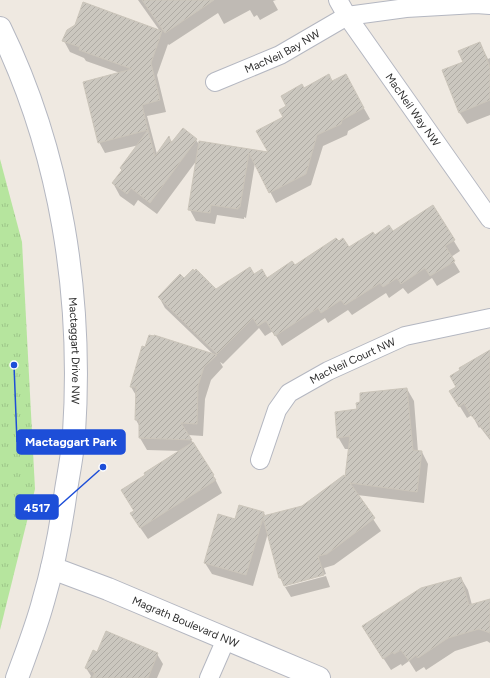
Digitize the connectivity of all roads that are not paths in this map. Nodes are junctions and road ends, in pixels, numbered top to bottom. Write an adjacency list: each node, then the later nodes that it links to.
1 (338, 0): 3 (street, MacNeil Way NW)
2 (490, 5): 3 (street)
3 (347, 16): 5 (street, MacNeil Bay NW); 6 (street, MacNeil Way NW)
4 (0, 28): 9 (street, Mactaggart Drive NW)
5 (215, 82)
6 (490, 219)
7 (490, 318): 8 (street, MacNeil Court NW)
8 (260, 460)
9 (52, 568): 10 (street, Magrath Boulevard NW); 11 (street, Mactaggart Drive NW)
10 (226, 639): 12 (street); 13 (street, Magrath Boulevard NW)
11 (17, 678)
12 (209, 678)
13 (319, 678)

